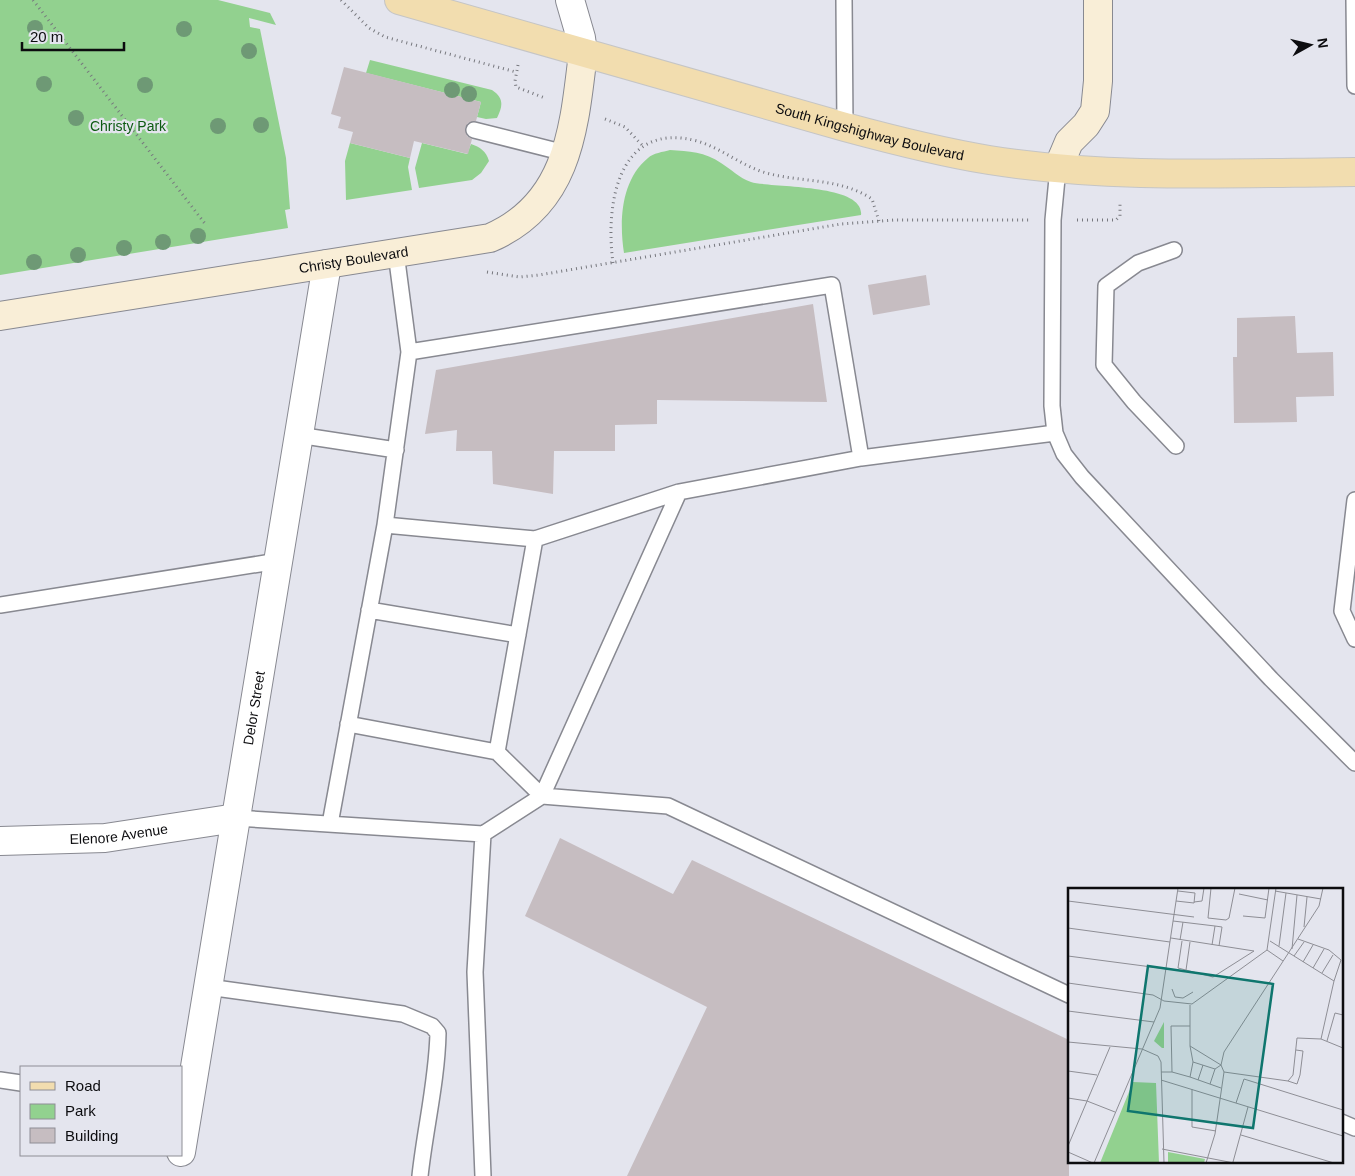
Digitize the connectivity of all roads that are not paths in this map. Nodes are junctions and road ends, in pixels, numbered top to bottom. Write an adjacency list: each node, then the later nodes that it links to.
1 (400, 0): 6 (main road, South Kingshighway Boulevard)
2 (570, 0): 6 (street)
3 (844, 0): 8 (lane)
4 (1098, 0): 11 (street)
5 (1354, 0): 7 (lane)
6 (583, 53): 8 (main road, South Kingshighway Boulevard); 10 (street, Christy Boulevard)
7 (1355, 86)
8 (845, 127): 11 (main road, South Kingshighway Boulevard)
9 (474, 130): 10 (lane)
10 (566, 153): 14 (street, Christy Boulevard)
11 (1058, 168): 12 (main road, South Kingshighway Boulevard); 18 (lane)
12 (1355, 172)
13 (1174, 250): 20 (lane)
14 (396, 253): 15 (street, Christy Boulevard); 17 (lane)
15 (327, 264): 16 (street, Christy Boulevard); 19 (street, Delor Street)
16 (0, 316)
17 (410, 352): 21 (lane); 22 (lane)
18 (1055, 433): 22 (lane); 34 (lane)
19 (298, 435): 21 (lane); 27 (street, Delor Street)
20 (1176, 446)
21 (396, 450): 25 (lane)
22 (861, 458): 23 (lane)
23 (679, 492): 26 (lane); 35 (lane)
24 (1355, 500): 31 (lane)
25 (385, 526): 26 (lane); 29 (lane)
26 (536, 539): 30 (lane)
27 (278, 561): 28 (lane); 36 (street, Delor Street)
28 (0, 605)
29 (370, 610): 30 (lane); 32 (lane)
30 (518, 635): 33 (lane)
31 (1355, 639)
32 (348, 724): 33 (lane); 37 (lane)
33 (497, 752): 35 (lane)
34 (1355, 763)
35 (542, 796): 38 (lane); 41 (lane)
36 (236, 818): 37 (lane); 39 (street, Elenore Avenue); 40 (street, Delor Street)
37 (330, 824): 38 (lane)
38 (483, 834): 51 (lane)
39 (0, 841)
40 (208, 987): 44 (street, Delor Street); 50 (lane)
41 (1068, 995)
42 (0, 1080): 43 (lane)
43 (20, 1083)
44 (185, 1104): 47 (street, Delor Street)
45 (1342, 1122): 46 (lane)
46 (1355, 1128)
47 (182, 1142)
48 (181, 1156): 49 (street, Delor Street)
49 (177, 1176)
50 (420, 1176)
51 (483, 1176)

